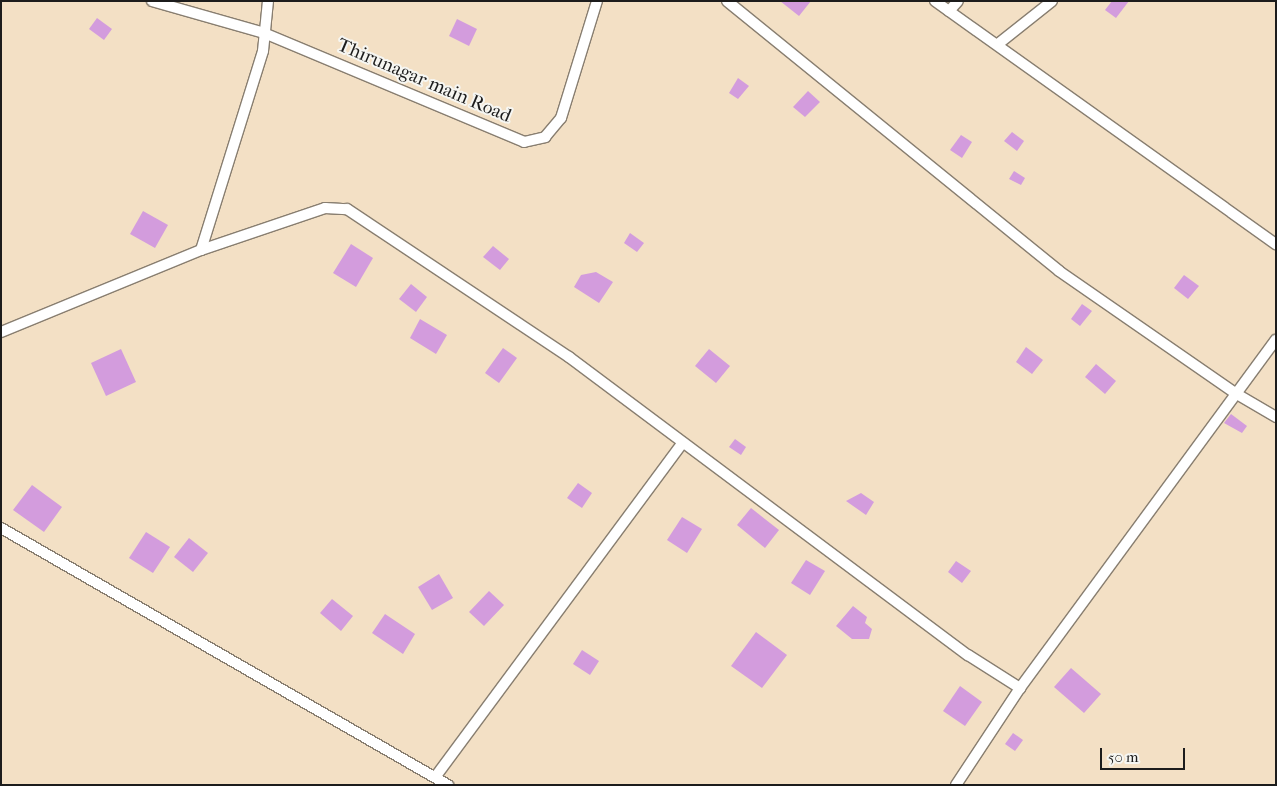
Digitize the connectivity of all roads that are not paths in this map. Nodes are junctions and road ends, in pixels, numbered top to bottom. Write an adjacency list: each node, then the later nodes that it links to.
1 (152, 1): 9 (street, Thirunagar main Road)
2 (268, 1): 9 (street)
3 (596, 1): 9 (street, Thirunagar main Road)
4 (727, 1): 15 (street)
5 (935, 1): 8 (street)
6 (958, 1): 8 (street)
7 (1052, 1): 10 (street)
8 (949, 11): 10 (street)
9 (264, 33): 12 (street)
10 (998, 44): 11 (street)
11 (1276, 244)
12 (201, 250): 13 (street); 17 (street)
13 (1, 332)
14 (1276, 340): 15 (street)
15 (1235, 393): 16 (street); 19 (street)
16 (1276, 417)
17 (682, 443): 19 (street); 20 (street)
18 (1, 528): 20 (street)
19 (1020, 688): 22 (street)
20 (436, 776): 21 (street)
21 (448, 785)
22 (956, 785)

